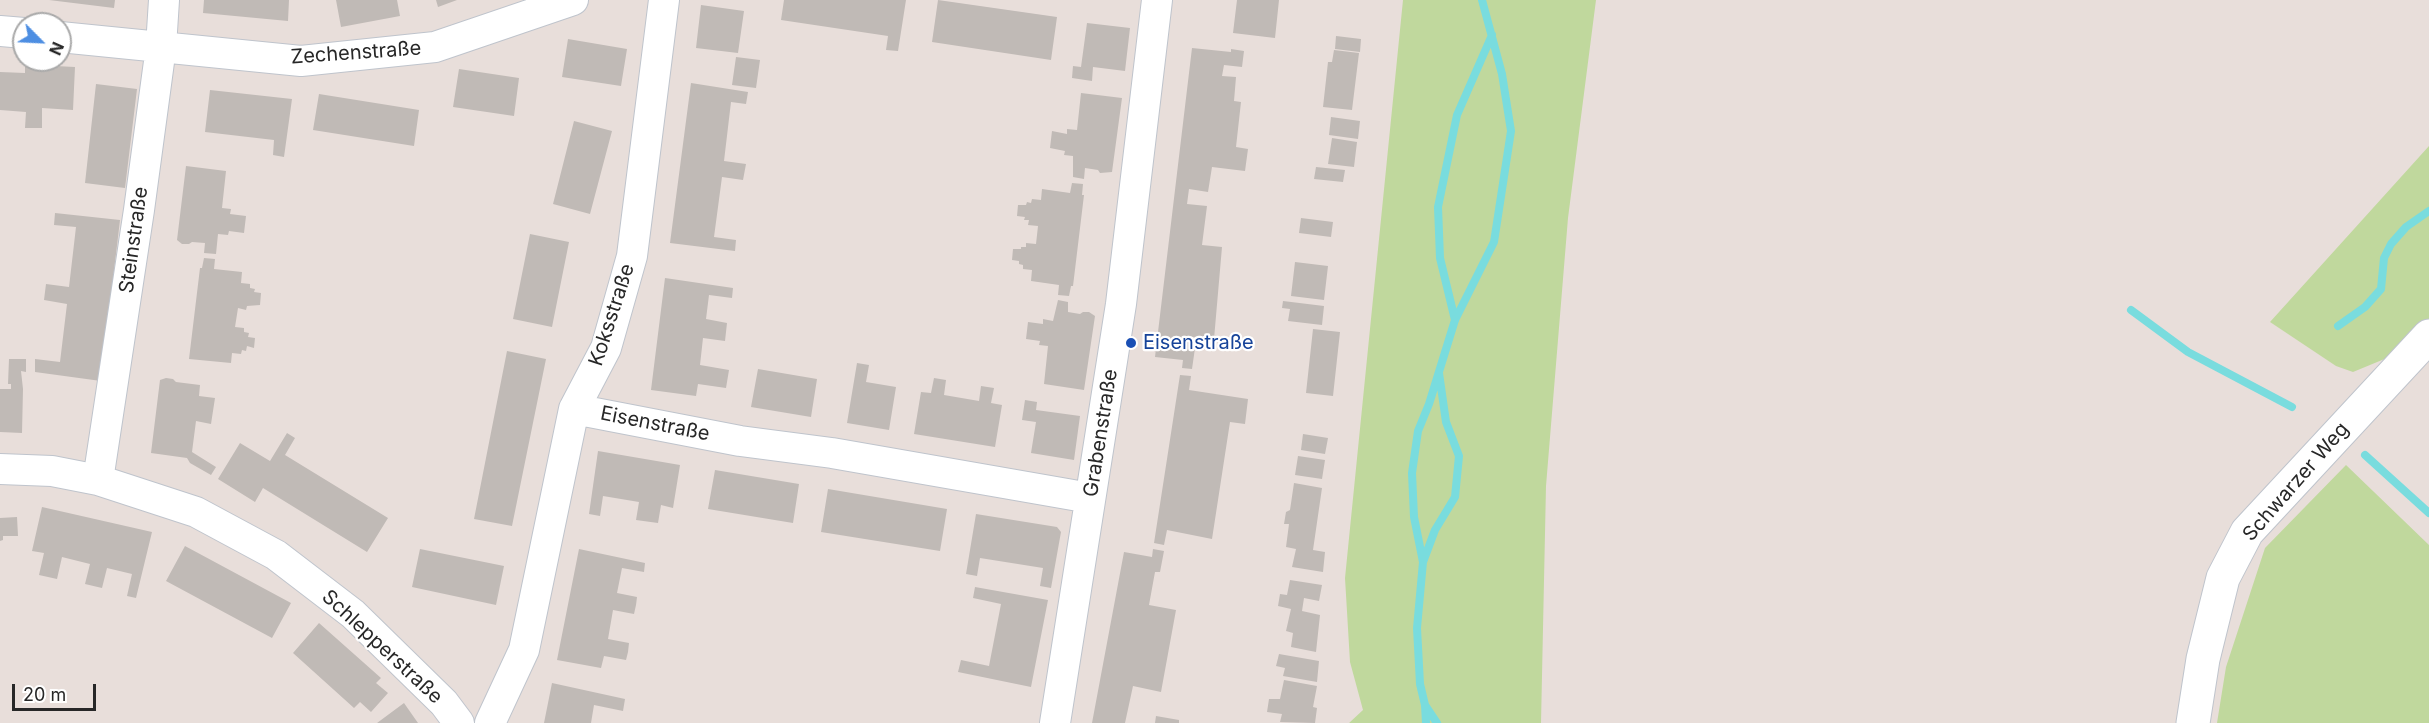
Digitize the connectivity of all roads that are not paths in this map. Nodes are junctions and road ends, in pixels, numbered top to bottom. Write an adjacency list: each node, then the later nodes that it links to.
1 (164, 0): 6 (street, Steinstraße)
2 (573, 0): 6 (street, Zechenstraße)
3 (664, 0): 8 (street, Koksstraße)
4 (1157, 0): 11 (street, Grabenstraße)
5 (72, 38): 6 (street, Zechenstraße)
6 (161, 47): 10 (street, Steinstraße)
7 (2429, 336): 15 (street, Schwarzer Weg)
8 (574, 409): 11 (street, Eisenstraße); 13 (street, Koksstraße)
9 (0, 469): 10 (street, Schlepperstraße)
10 (98, 480): 12 (street, Schlepperstraße)
11 (1090, 498): 14 (street, Grabenstraße)
12 (459, 723)
13 (490, 723)
14 (1055, 723)
15 (2193, 723)

